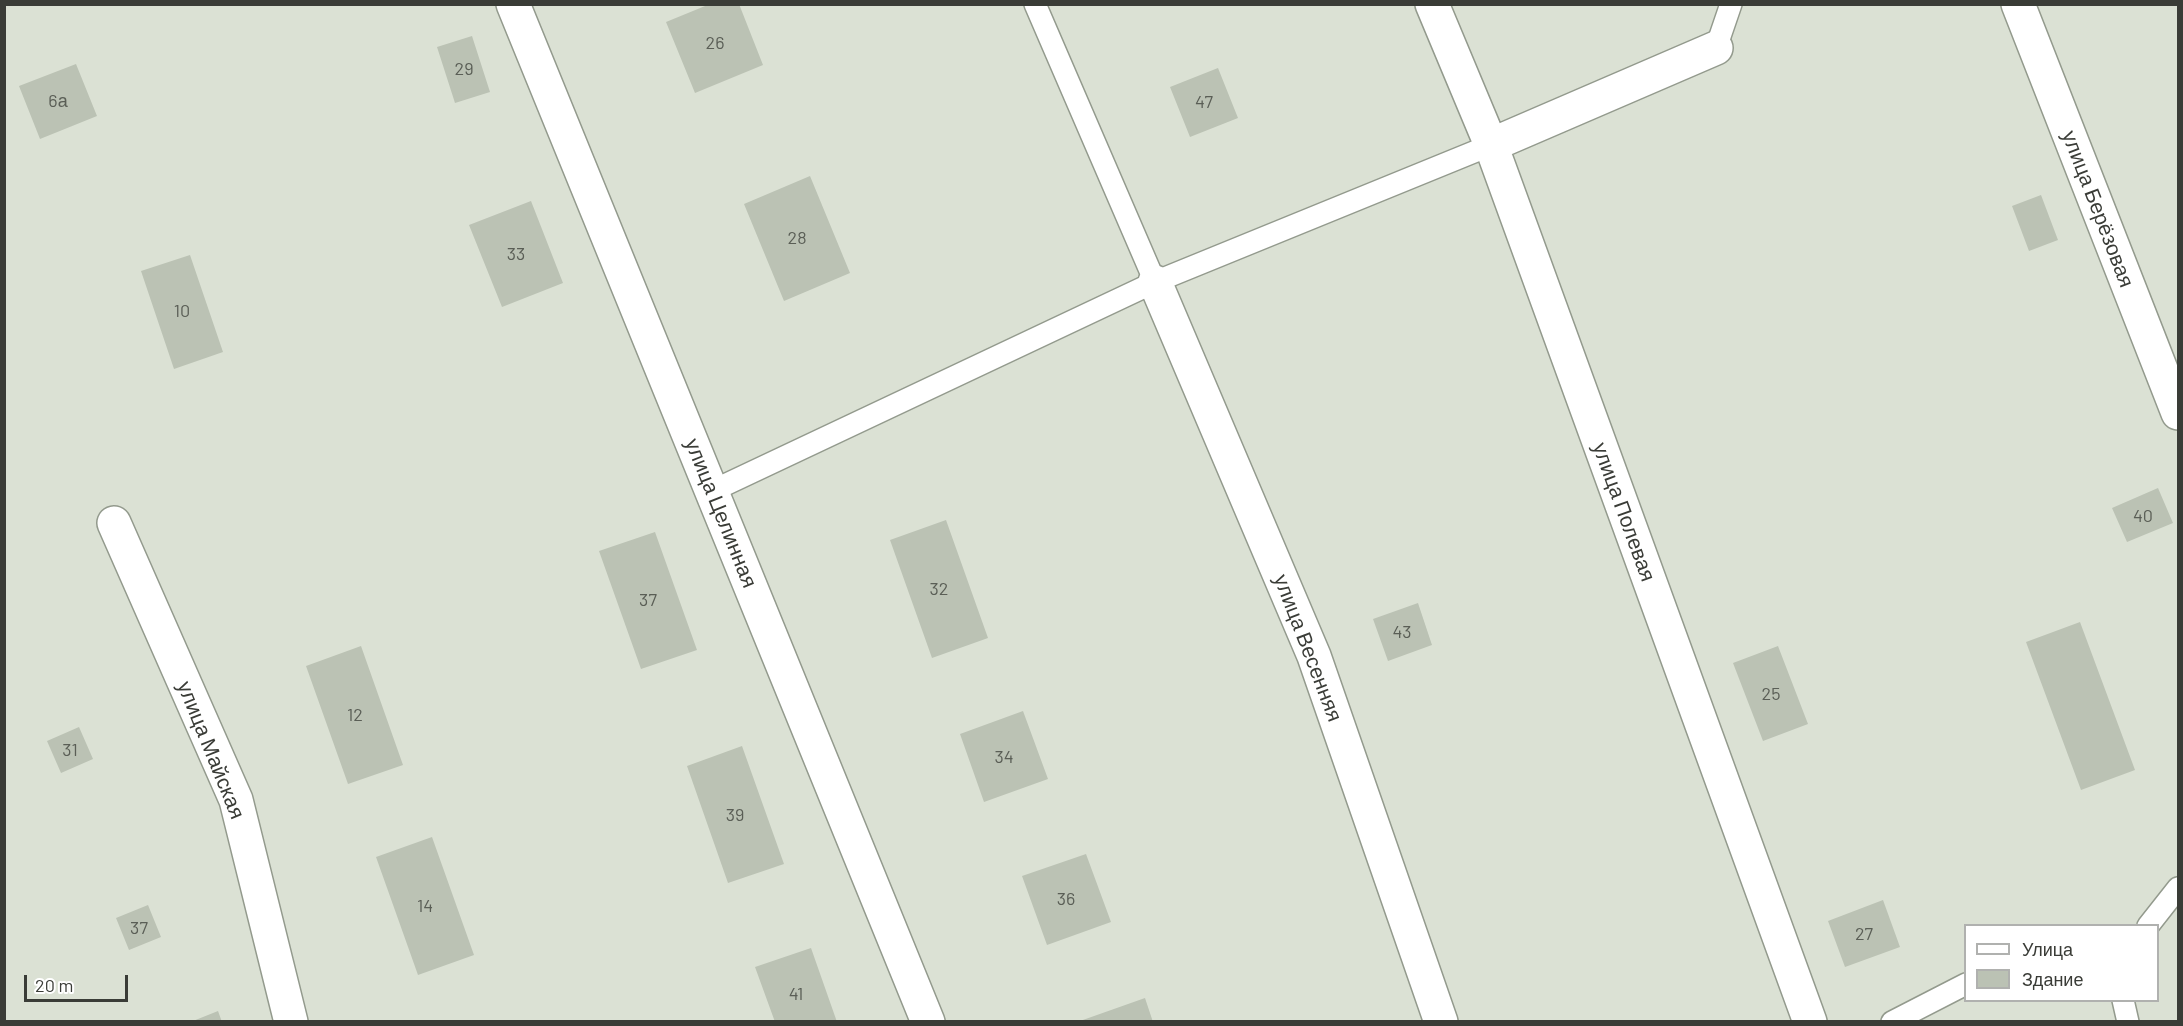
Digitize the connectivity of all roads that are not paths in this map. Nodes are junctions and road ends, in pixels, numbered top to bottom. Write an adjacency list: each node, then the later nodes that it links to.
1 (513, 4): 10 (street, улица Целинная)
2 (1035, 4): 8 (lane)
3 (1432, 4): 7 (street, улица Полевая)
4 (1731, 4): 6 (lane)
5 (2018, 4): 9 (street, улица Берёзовая)
6 (1716, 48): 7 (street)
7 (1491, 145): 8 (lane); 19 (street, улица Полевая)
8 (1155, 282): 10 (lane); 18 (street, улица Весенняя)
9 (2178, 413)
10 (712, 491): 17 (street, улица Целинная)
11 (114, 523): 16 (street, улица Майская)
12 (2178, 888): 13 (lane)
13 (2150, 924)
14 (1964, 985): 20 (lane)
15 (2123, 1002): 21 (lane)
16 (291, 1022)
17 (928, 1022)
18 (1442, 1022)
19 (1810, 1022)
20 (1892, 1022)
21 (2128, 1022)

